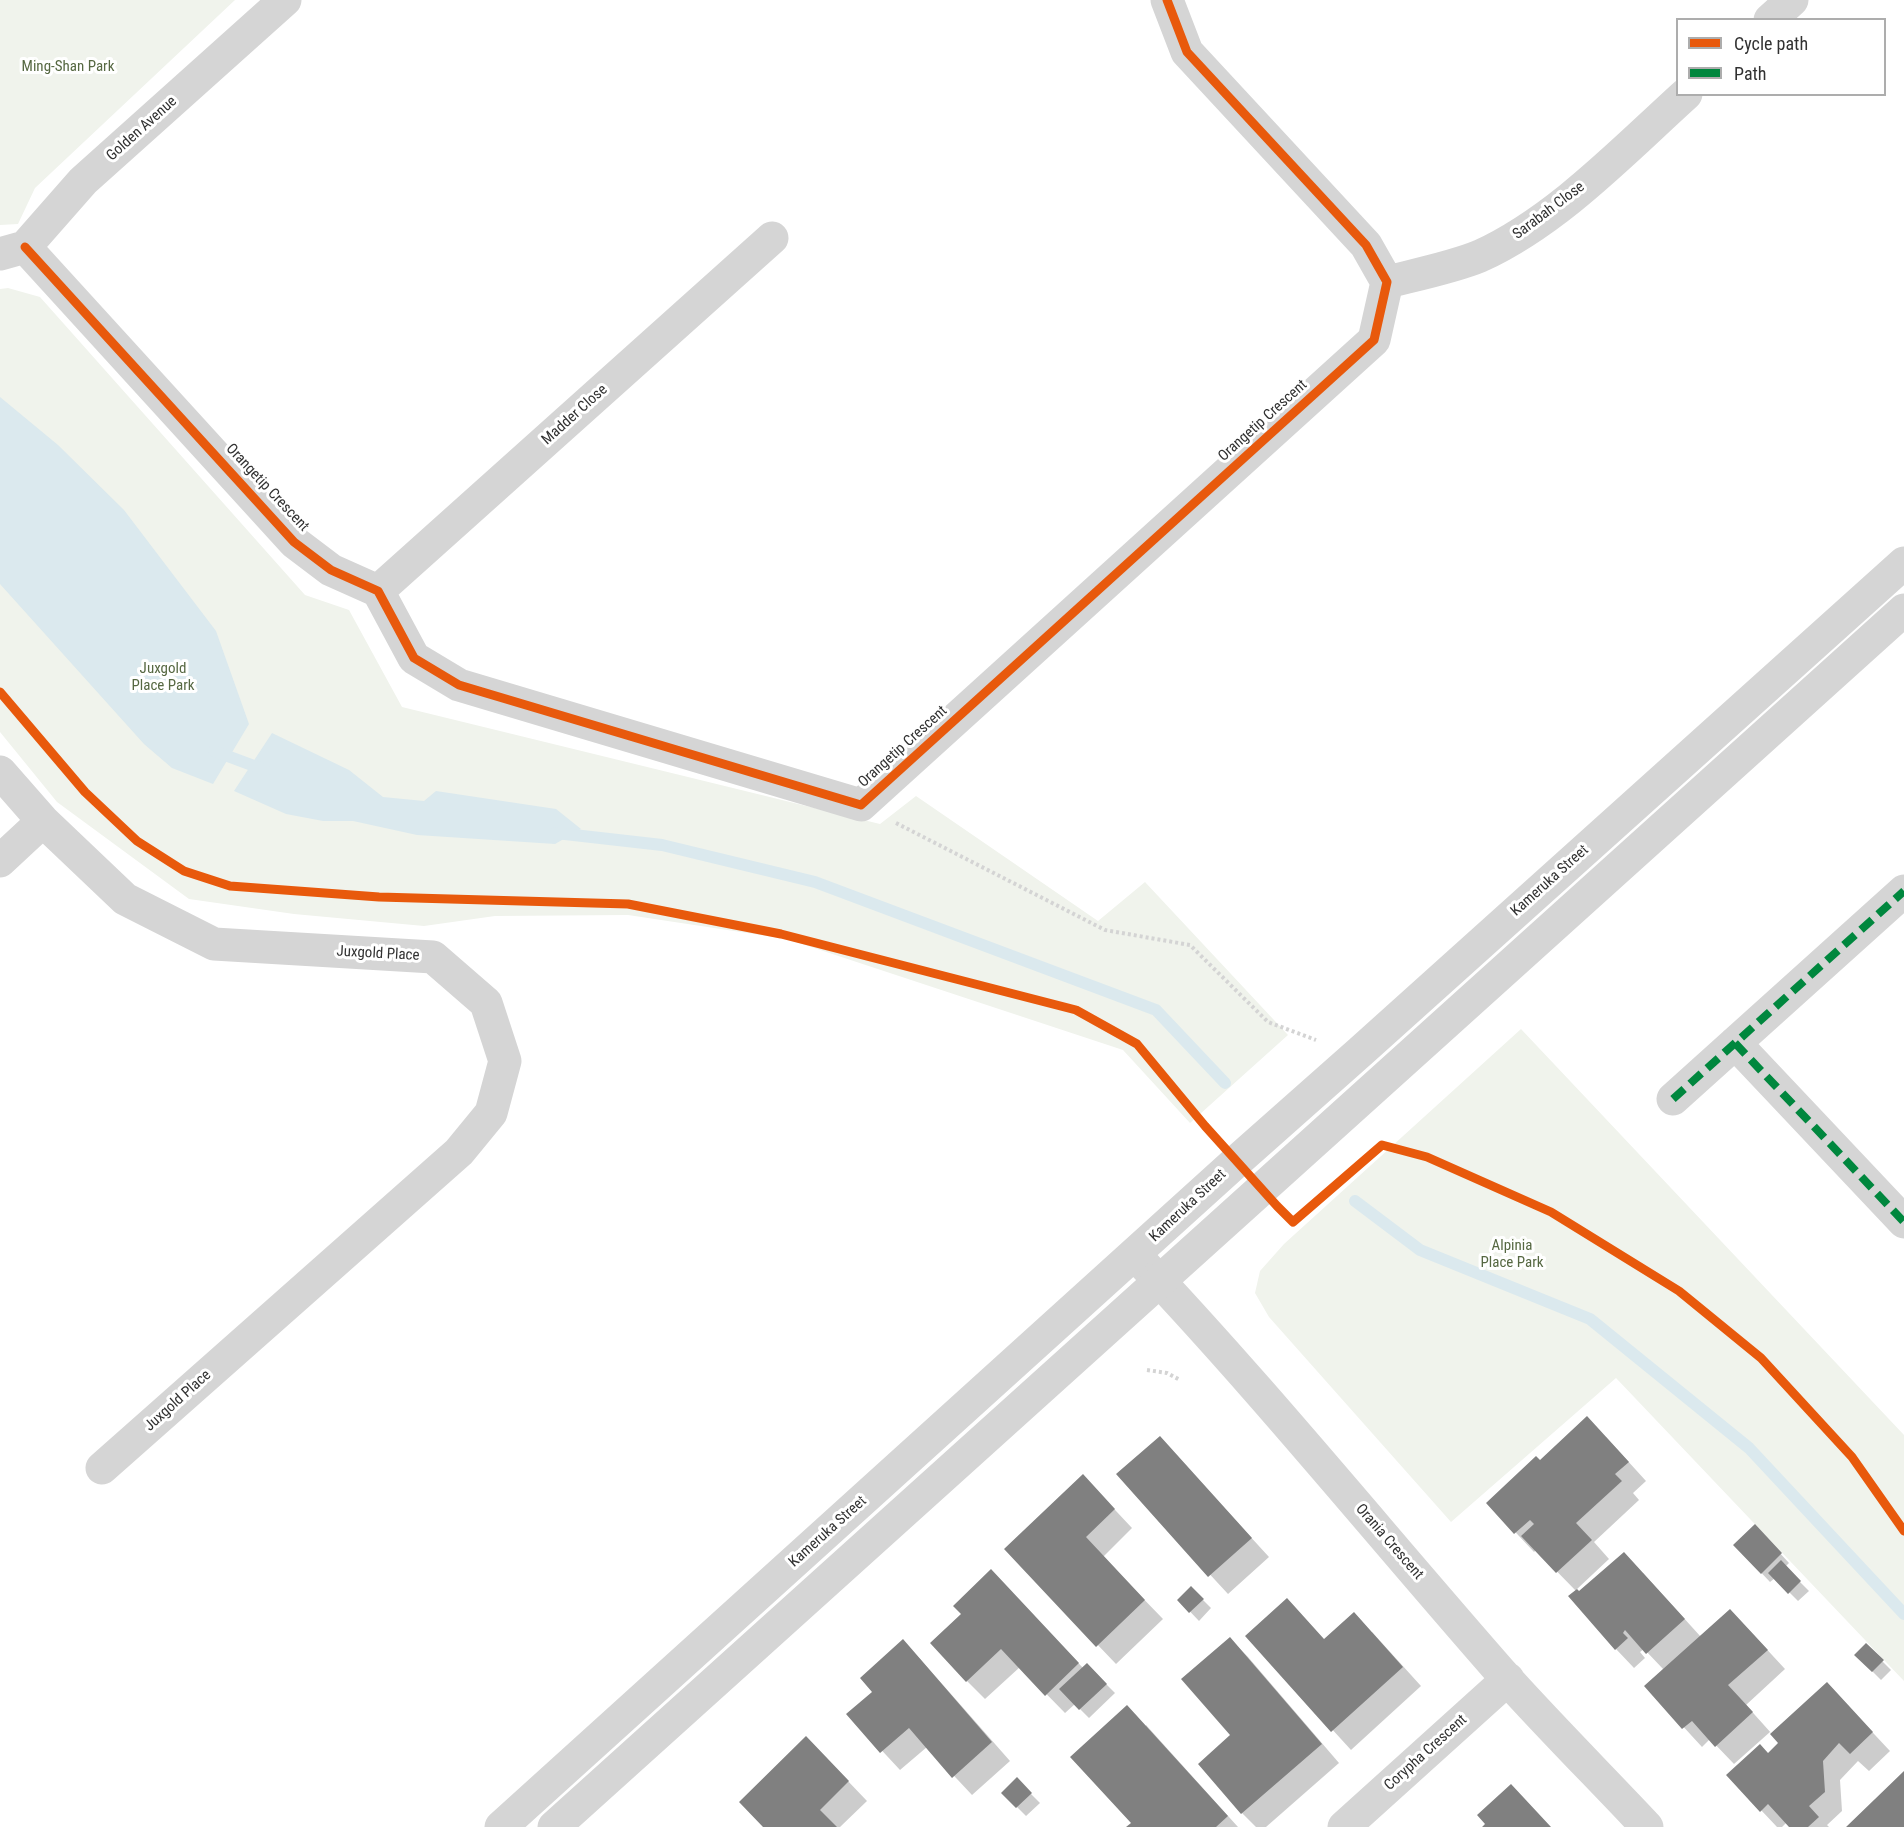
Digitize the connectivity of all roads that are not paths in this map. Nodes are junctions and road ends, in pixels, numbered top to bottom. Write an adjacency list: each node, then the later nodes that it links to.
1 (285, 0): 7 (street, Golden Avenue)
2 (1167, 0): 8 (street)
3 (1792, 0): 4 (street)
4 (1772, 18)
5 (1684, 96): 8 (street, Sarabah Close)
6 (772, 238): 10 (street, Madder Close)
7 (12, 251): 10 (street, Orangetip Crescent)
8 (1387, 282): 10 (street, Orangetip Crescent)
9 (1904, 563): 19 (street, Kameruka Street)
10 (378, 591)
11 (1904, 610): 20 (street)
12 (0, 772): 13 (street, Juxgold Place)
13 (43, 821): 14 (street); 21 (street, Juxgold Place)
14 (0, 861)
15 (1904, 891): 16 (street)
16 (1735, 1043): 17 (street); 18 (street)
17 (1673, 1099)
18 (1904, 1222)
19 (1135, 1255): 20 (street, Orania Crescent); 23 (street, Kameruka Street)
20 (1159, 1281): 22 (street, Orania Crescent); 24 (street)
21 (102, 1468)
22 (1508, 1680): 25 (street, Corypha Crescent); 26 (street, Orania Crescent)
23 (501, 1827)
24 (554, 1827)
25 (1344, 1827)
26 (1647, 1827)

